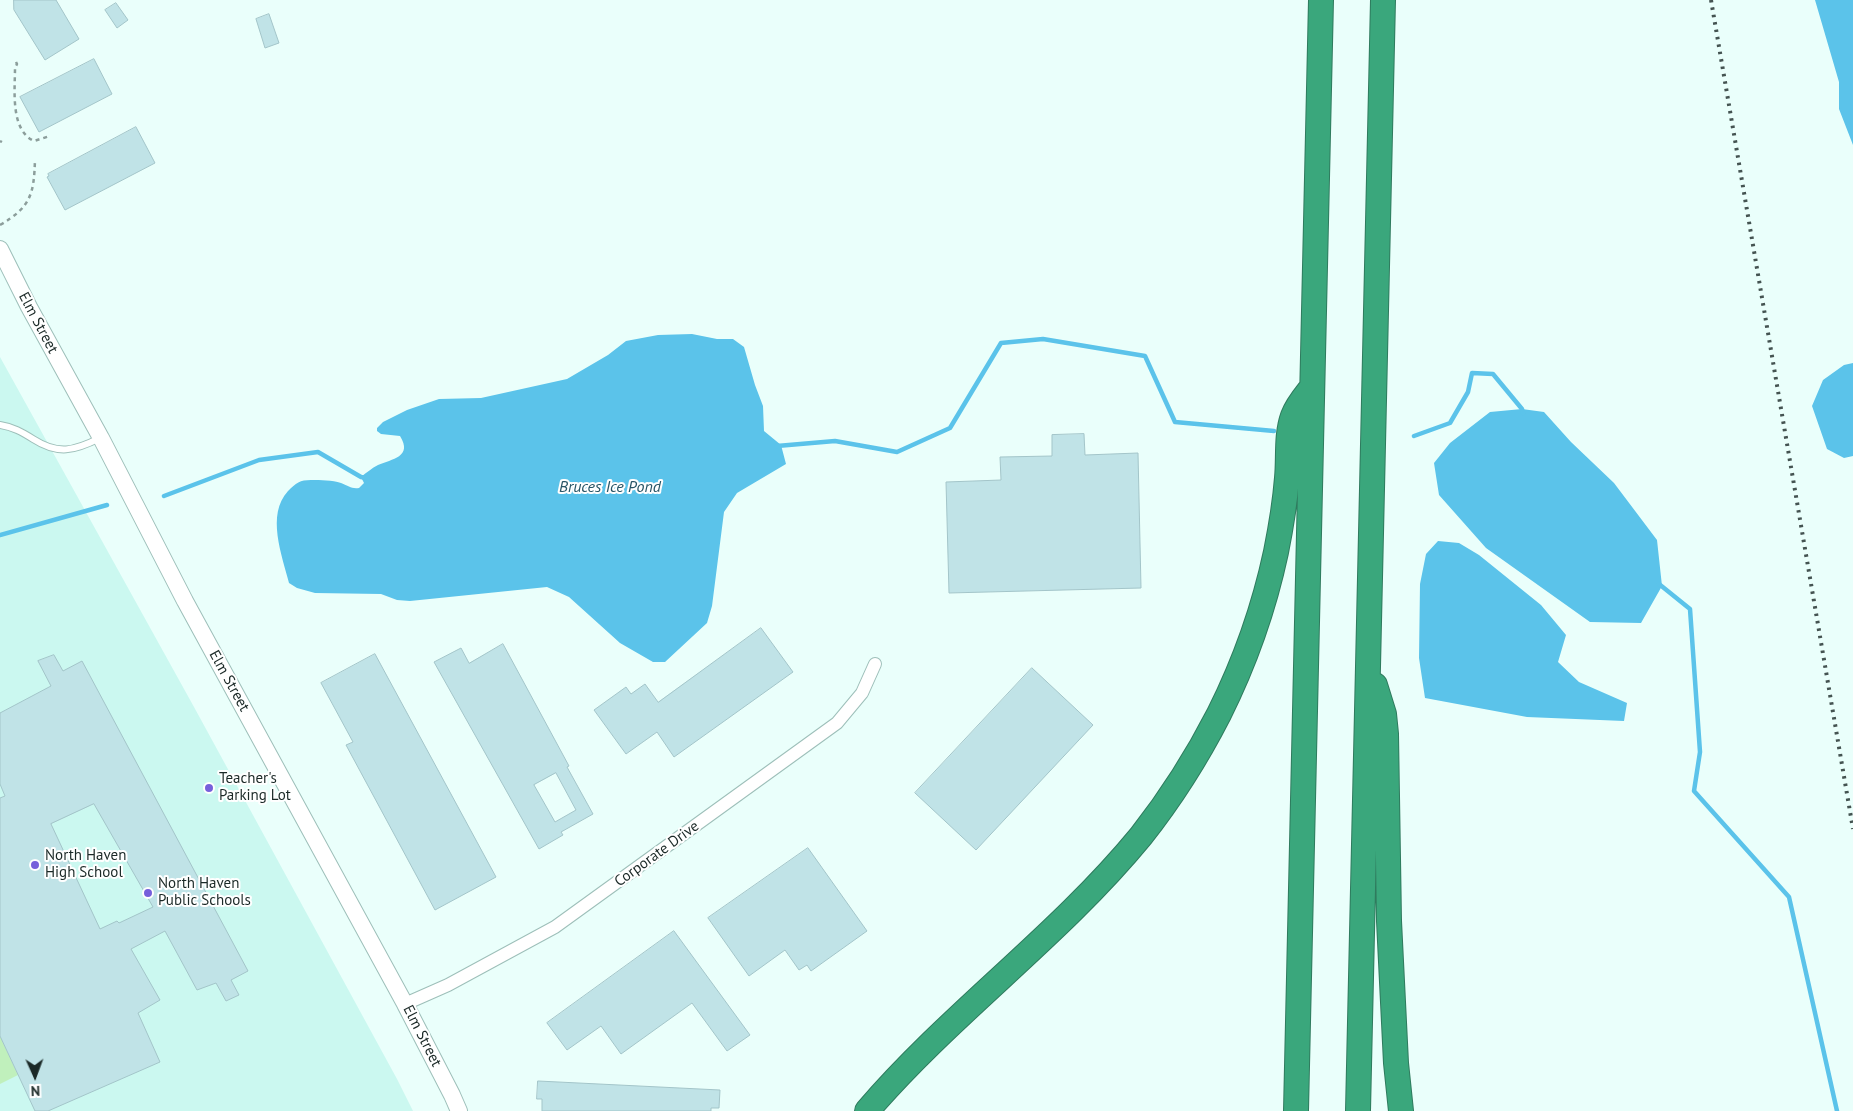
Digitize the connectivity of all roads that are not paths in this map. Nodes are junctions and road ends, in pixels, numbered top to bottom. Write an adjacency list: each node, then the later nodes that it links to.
1 (1321, 0): 4 (highway)
2 (1383, 0): 8 (highway)
3 (0, 249): 6 (street, Elm Street)
4 (1312, 387): 11 (highway); 12 (highway)
5 (0, 425): 6 (lane)
6 (101, 438): 9 (street, Elm Street)
7 (875, 664): 9 (street, Corporate Drive)
8 (1368, 668): 13 (highway); 14 (highway)
9 (405, 1004): 10 (street, Elm Street)
10 (459, 1111)
11 (867, 1111)
12 (1296, 1111)
13 (1358, 1111)
14 (1401, 1111)

